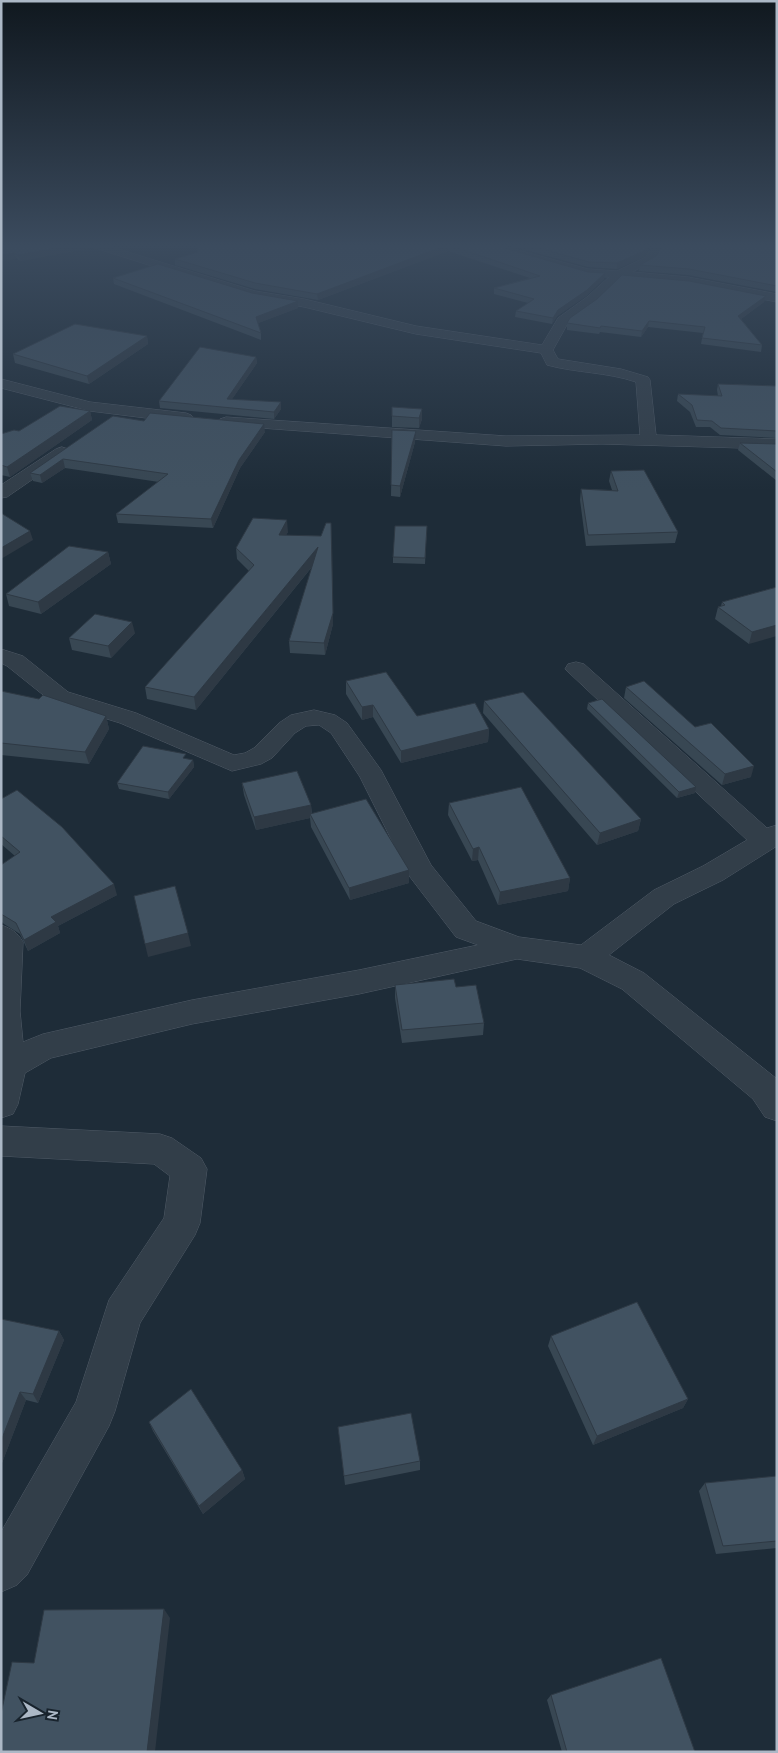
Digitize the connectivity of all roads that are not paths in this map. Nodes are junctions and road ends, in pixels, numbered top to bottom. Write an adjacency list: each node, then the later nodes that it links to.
1 (403, 327): 3 (street)
2 (560, 327): 3 (street)
3 (546, 350): 7 (street)
4 (1, 383): 5 (street)
5 (120, 411): 6 (street); 7 (street)
6 (105, 422)
7 (648, 440): 9 (street)
8 (73, 444): 10 (street)
9 (777, 444)
10 (1, 493)
11 (1, 655): 15 (street)
12 (576, 669): 13 (street)
13 (771, 837): 16 (street)
14 (1, 936): 17 (street)
15 (517, 948): 16 (street); 17 (street)
16 (586, 957): 19 (street)
17 (10, 1065): 18 (street)
18 (1, 1104)
19 (777, 1107)
20 (1, 1141): 21 (street)
21 (1, 1569)

